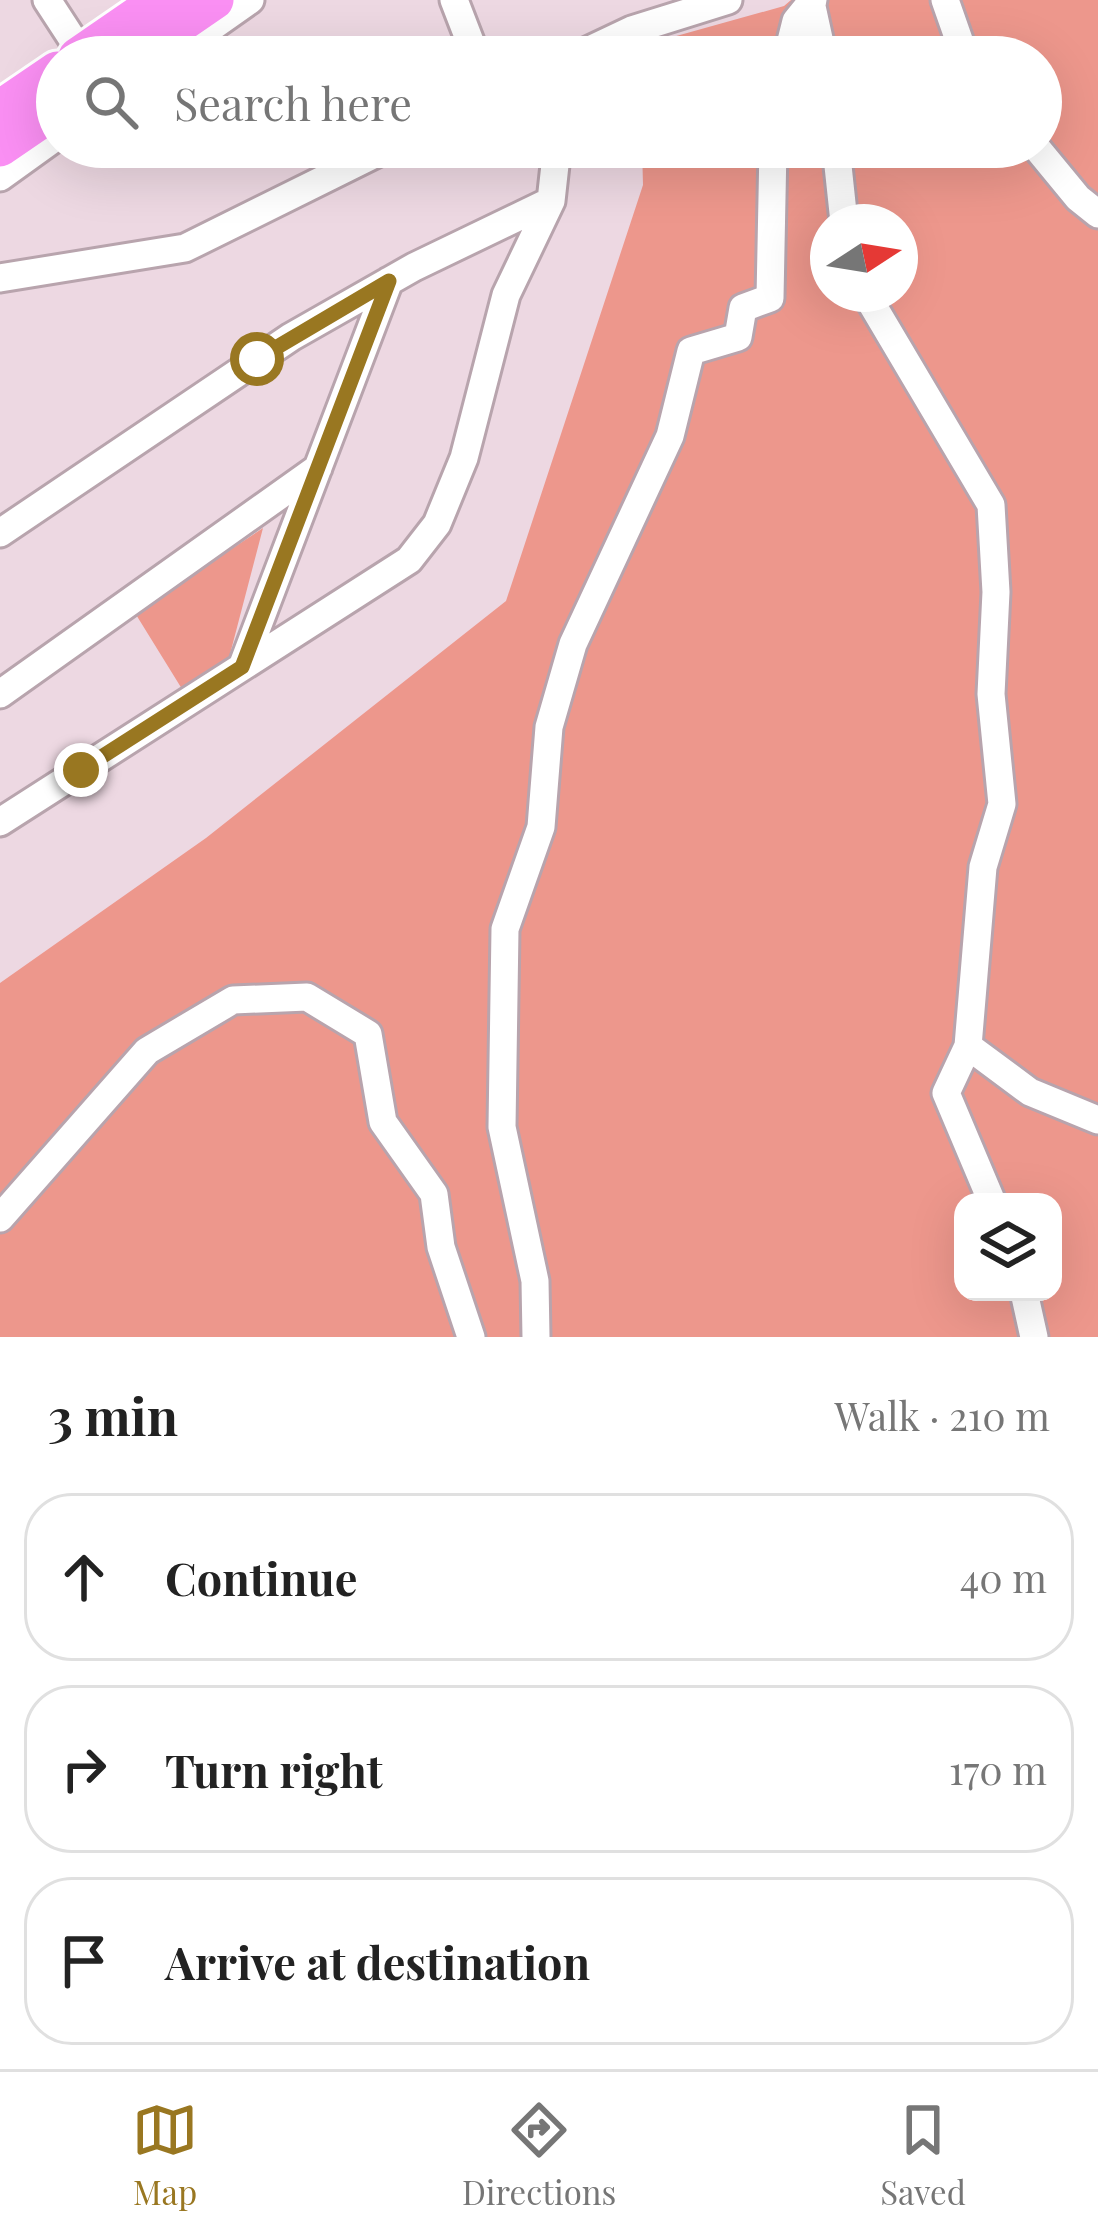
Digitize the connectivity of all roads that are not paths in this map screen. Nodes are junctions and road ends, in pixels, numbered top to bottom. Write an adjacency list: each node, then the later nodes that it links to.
1 (47, 0): 10 (street)
2 (137, 0): 11 (street)
3 (161, 0): 12 (highway)
4 (214, 0): 13 (highway)
5 (250, 0): 14 (street)
6 (454, 0): 15 (street)
7 (728, 0): 16 (street)
8 (945, 0): 19 (street)
9 (812, 1): 17 (street); 18 (street)
10 (62, 36)
11 (95, 36)
12 (104, 36)
13 (162, 36)
14 (199, 36)
15 (468, 36)
16 (619, 36)
17 (792, 36)
18 (819, 36)
19 (958, 36)
20 (36, 75): 22 (street)
21 (36, 83): 23 (highway)
22 (0, 94)
23 (0, 110)
24 (36, 123): 25 (highway)
25 (0, 148)
26 (36, 151): 32 (street)
27 (347, 168): 36 (street)
28 (554, 168): 33 (street)
29 (773, 168): 50 (street)
30 (838, 168): 34 (street)
31 (1053, 168): 35 (street)
32 (0, 177)
33 (550, 201): 37 (street); 41 (street)
34 (842, 204)
35 (1098, 214)
36 (0, 278)
37 (389, 281): 39 (street); 40 (street)
38 (877, 312): 44 (street)
39 (318, 468): 41 (street); 42 (street)
40 (0, 533)
41 (242, 667): 43 (street)
42 (0, 694)
43 (0, 822)
44 (968, 1046): 45 (street); 46 (street)
45 (1098, 1120)
46 (988, 1193)
47 (0, 1218): 49 (street)
48 (1026, 1301): 51 (street)
49 (472, 1337)
50 (536, 1337)
51 (1034, 1337)

